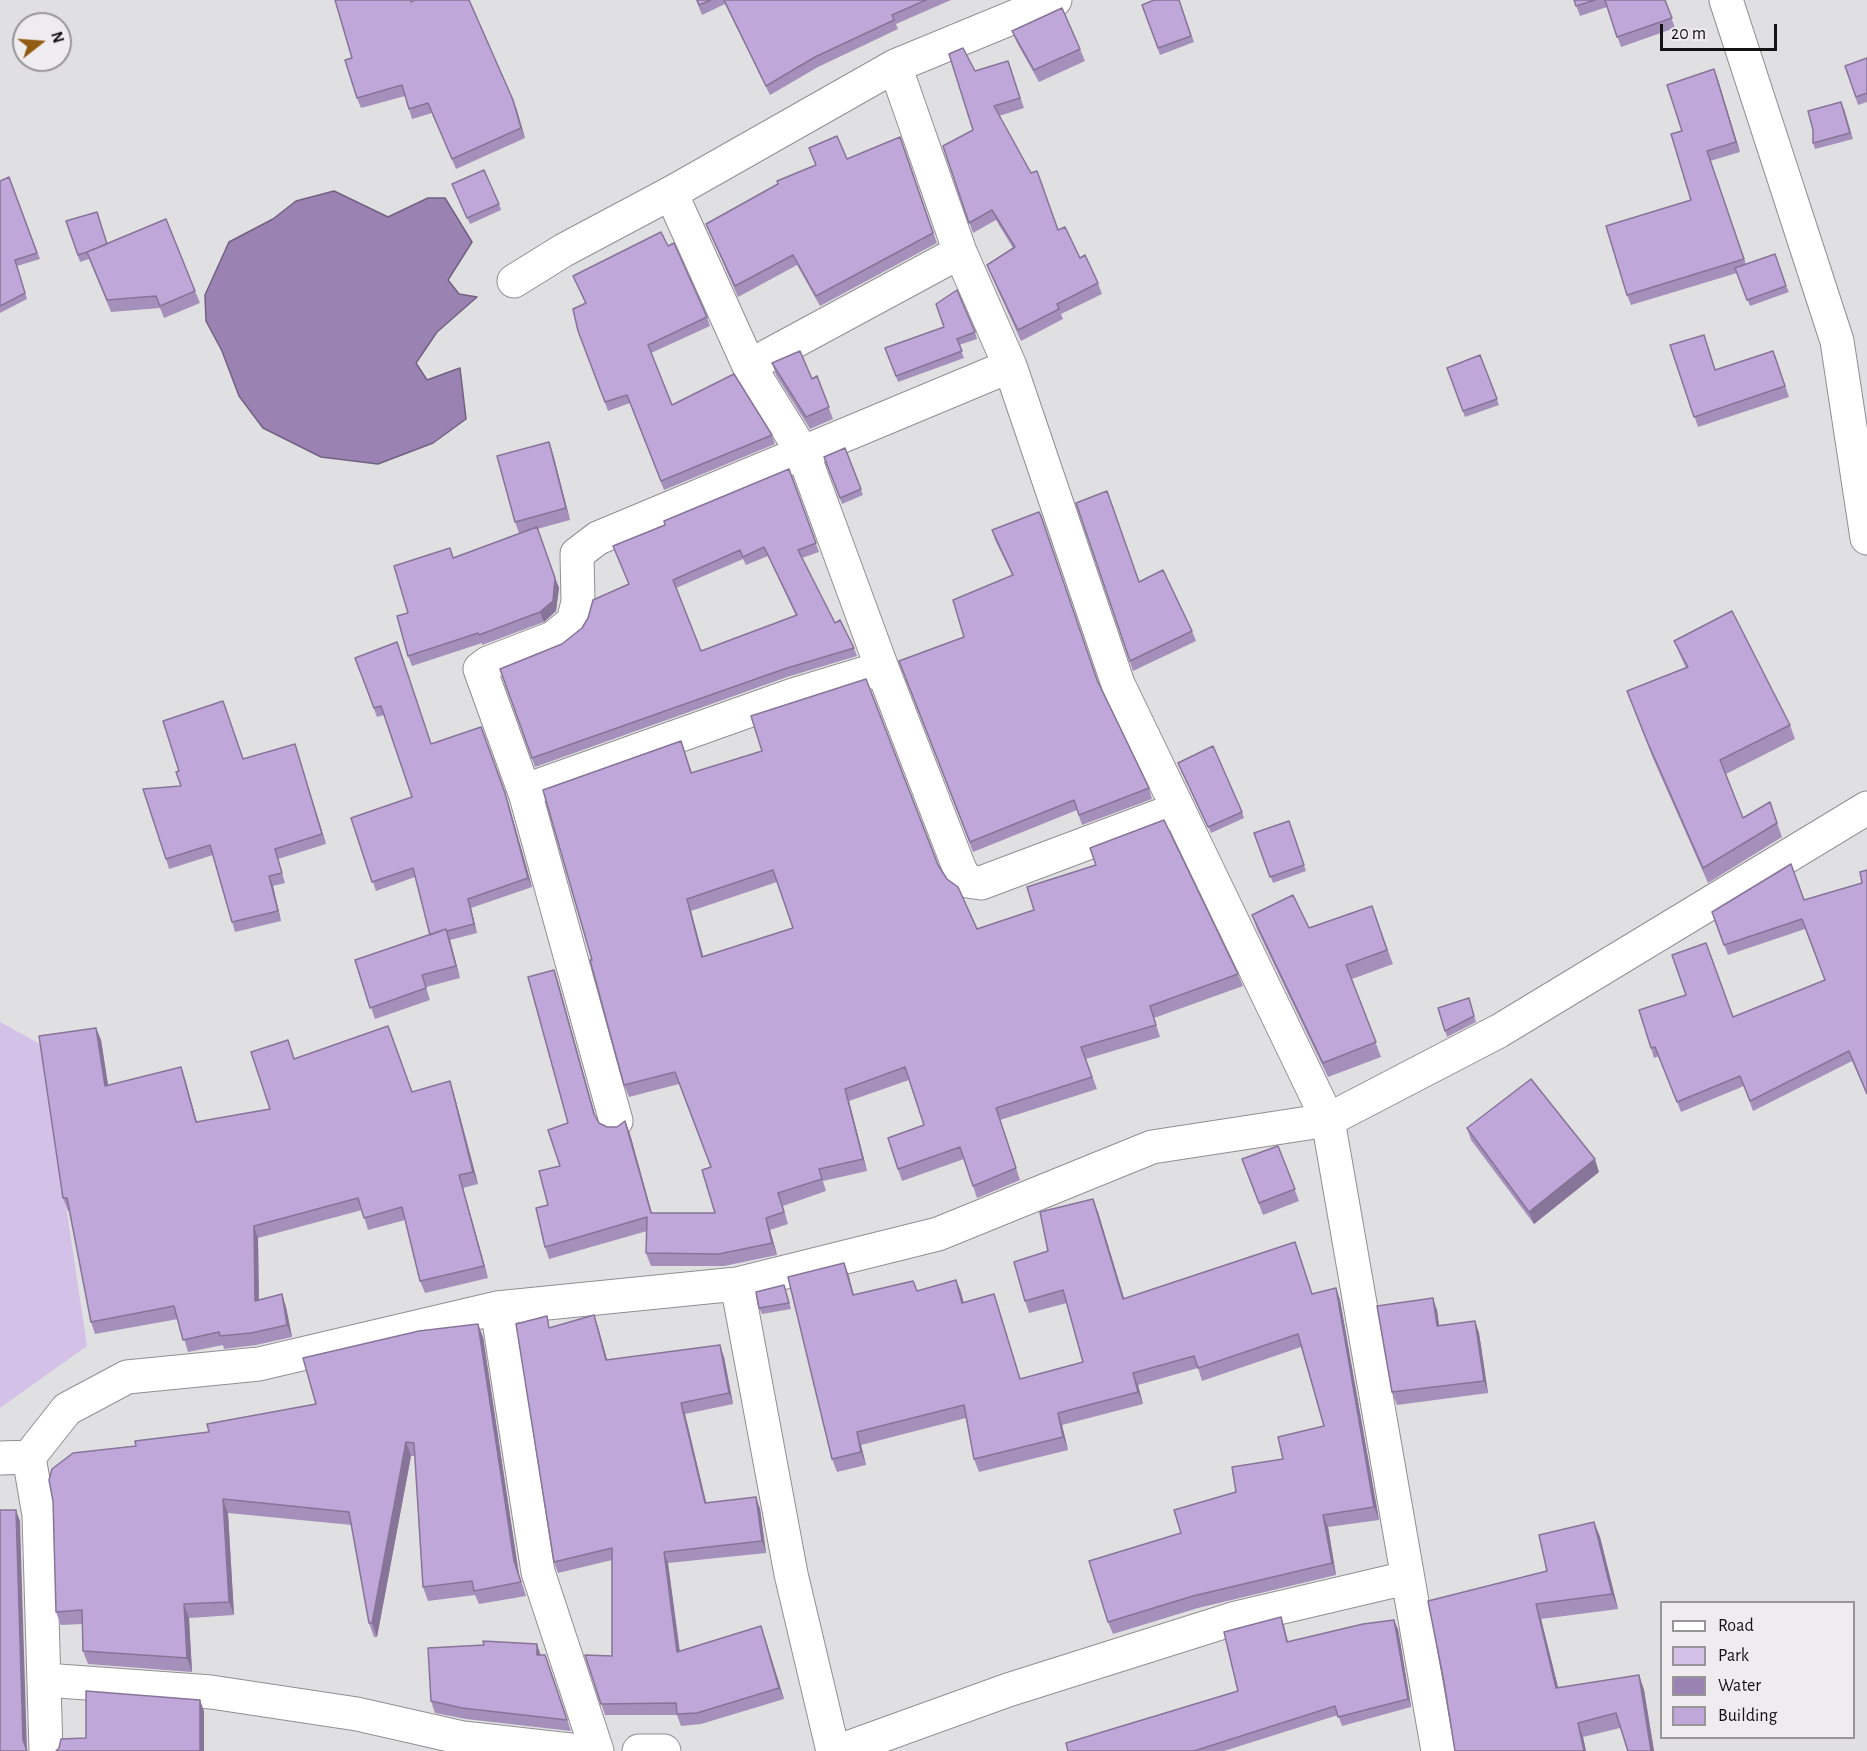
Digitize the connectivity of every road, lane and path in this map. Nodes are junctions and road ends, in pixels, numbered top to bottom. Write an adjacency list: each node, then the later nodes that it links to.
1 (1055, 0): 3 (street)
2 (1725, 0): 10 (street)
3 (895, 66): 4 (street); 5 (street)
4 (671, 194): 6 (street); 7 (street)
5 (960, 252): 7 (street); 8 (street)
6 (514, 281)
7 (750, 366): 9 (street)
8 (1010, 366): 9 (street); 14 (street)
9 (803, 453): 11 (street); 12 (street)
10 (1867, 538)
11 (882, 668): 12 (street); 14 (street)
12 (526, 796): 16 (street)
13 (1867, 808): 15 (street)
14 (1178, 809): 15 (street)
15 (1328, 1120): 17 (street); 20 (street)
16 (616, 1121)
17 (737, 1284): 18 (street); 27 (street)
18 (497, 1308): 19 (street); 24 (street)
19 (15, 1457): 21 (street)
20 (1406, 1578): 28 (street); 29 (street)
21 (45, 1680): 22 (street); 23 (street)
22 (46, 1751)
23 (579, 1751)
24 (597, 1751)
25 (639, 1751): 26 (street)
26 (664, 1751)
27 (833, 1751)
28 (839, 1751)
29 (1438, 1751)

